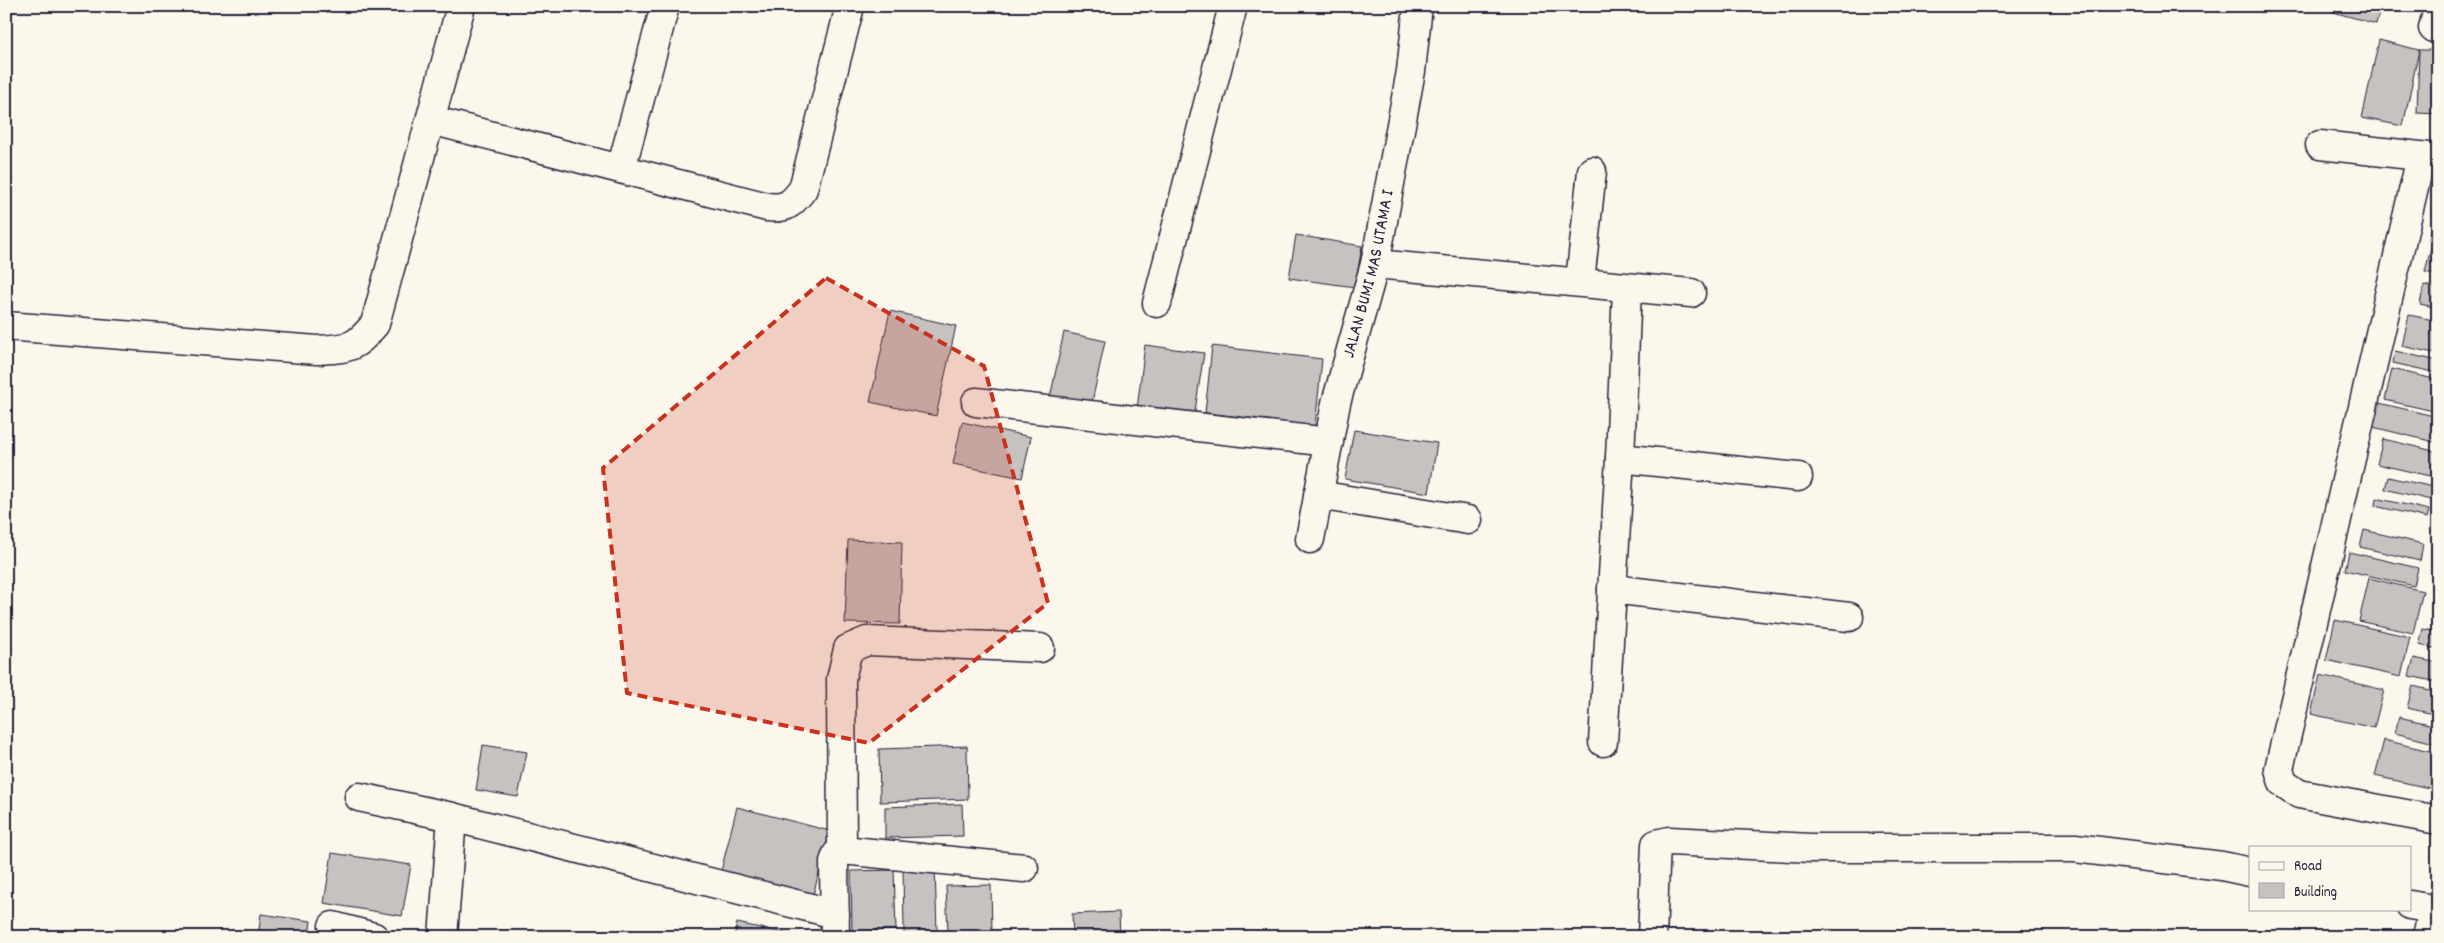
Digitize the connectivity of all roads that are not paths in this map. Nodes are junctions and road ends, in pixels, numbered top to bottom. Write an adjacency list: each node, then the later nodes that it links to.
1 (461, 6): 6 (street)
2 (664, 6): 9 (street)
3 (850, 6): 9 (street)
4 (1233, 6): 15 (street)
5 (1418, 6): 11 (street, JALAN BUMI MAS UTAMA I)
6 (430, 120): 9 (street); 16 (street)
7 (2320, 146): 8 (street)
8 (2430, 157): 30 (street)
9 (621, 169)
10 (1592, 171): 12 (street)
11 (1375, 264): 12 (street); 18 (street, JALAN BUMI MAS UTAMA I)
12 (1580, 281): 13 (street)
13 (1627, 288): 14 (street); 19 (street)
14 (1690, 293)
15 (1157, 303)
16 (6, 326)
17 (976, 402): 18 (street)
18 (1329, 442): 21 (street, JALAN BUMI MAS UTAMA I)
19 (1620, 458): 20 (street); 24 (street)
20 (1798, 477)
21 (1318, 495): 22 (street); 23 (street, JALAN BUMI MAS UTAMA I)
22 (1468, 520)
23 (1310, 539)
24 (1612, 588): 25 (street); 27 (street)
25 (1849, 617)
26 (1040, 648): 31 (street)
27 (1603, 742)
28 (359, 797): 29 (street)
29 (452, 817): 35 (street); 38 (street)
30 (2438, 820)
31 (842, 850): 32 (street); 35 (street)
32 (1024, 868)
33 (2249, 872): 39 (street)
34 (2427, 908): 40 (street)
35 (835, 925)
36 (332, 926): 37 (street)
37 (374, 937)
38 (443, 937)
39 (1652, 937)
40 (2427, 937)

